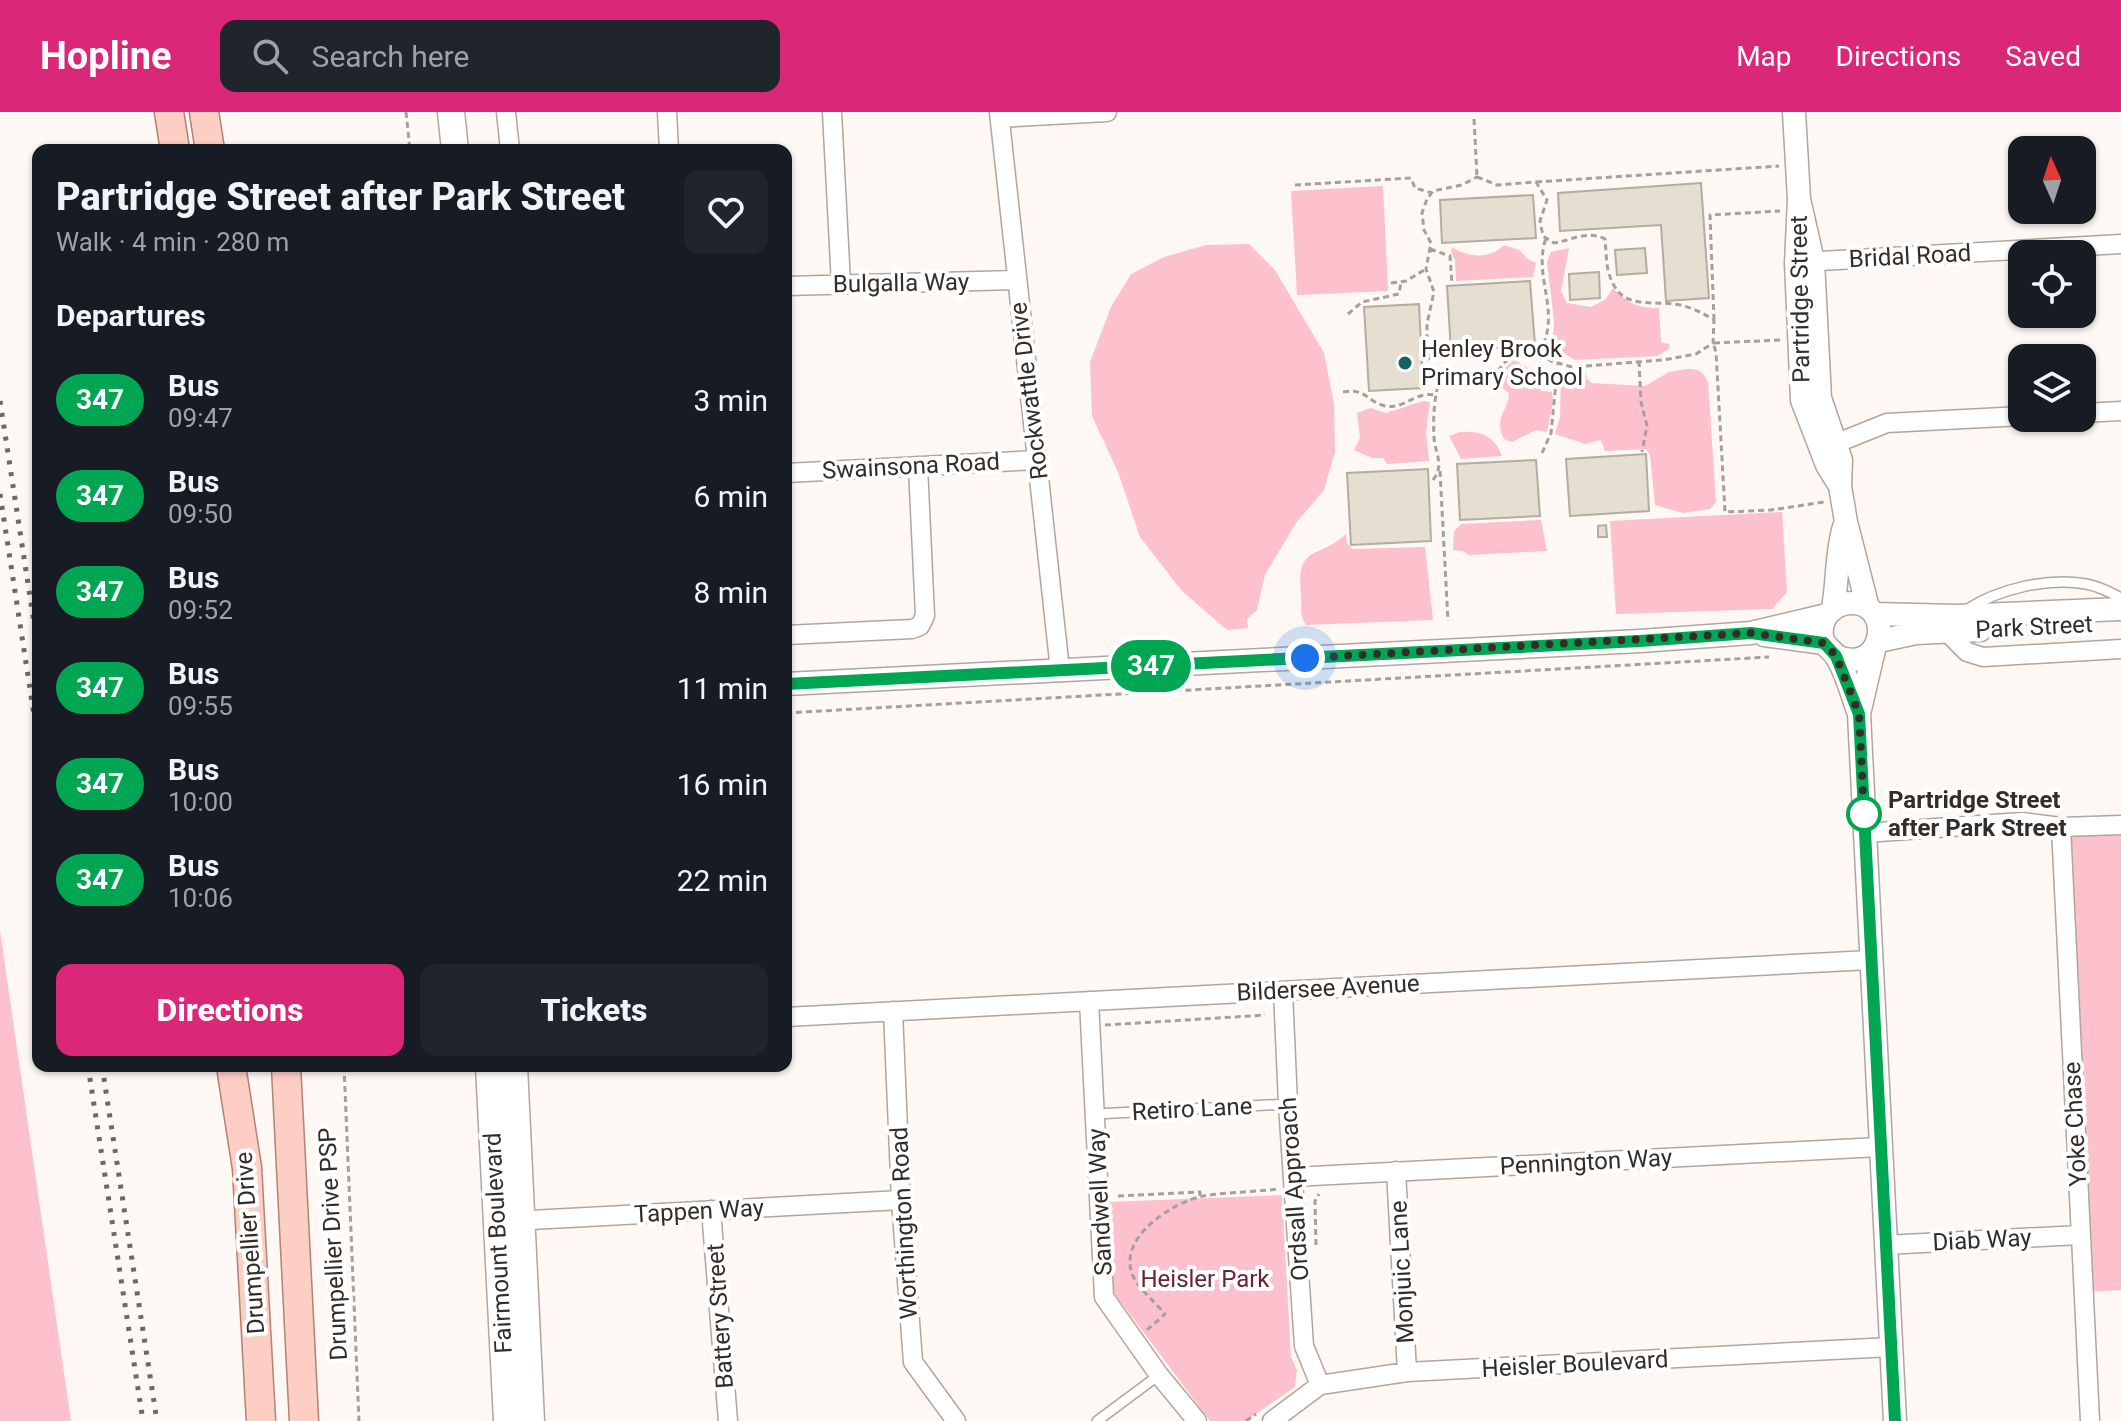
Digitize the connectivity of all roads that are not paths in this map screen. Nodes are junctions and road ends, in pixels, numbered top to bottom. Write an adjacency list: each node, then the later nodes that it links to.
1 (169, 112): 10 (main road)
2 (204, 112): 11 (main road)
3 (451, 112): 12 (main road)
4 (506, 112): 13 (street)
5 (667, 112): 14 (street)
6 (832, 112): 18 (street)
7 (1107, 112): 9 (street)
8 (1794, 112): 16 (street, Partridge Street)
9 (1000, 115): 17 (street, Rockwattle Drive)
10 (174, 144)
11 (209, 144)
12 (454, 144)
13 (509, 144)
14 (669, 144)
15 (2121, 244): 16 (street, Bridal Road)
16 (1804, 262): 23 (street, Partridge Street); 27 (street, Partridge Street)
17 (1016, 280): 18 (street, Bulgalla Way); 24 (street, Rockwattle Drive)
18 (841, 284): 19 (street, Bulgalla Way)
19 (792, 286)
20 (2121, 411): 21 (street)
21 (2096, 412)
22 (2008, 417): 23 (street)
23 (1837, 443): 27 (street, Partridge Street)
24 (1036, 460): 25 (street, Swainsona Road); 40 (street, Rockwattle Drive)
25 (918, 466): 26 (street, Swainsona Road); 36 (street)
26 (792, 473)
27 (1834, 494): 28 (street, Partridge Street)
28 (1846, 522): 31 (street, Partridge Street); 32 (street, Partridge Street)
29 (2121, 598): 34 (lane, Park Street)
30 (2121, 609): 34 (street, Park Street)
31 (1871, 611): 32 (street); 34 (street, Park Street); 37 (street)
32 (1830, 612): 35 (street); 39 (street)
33 (2121, 623): 34 (street, Park Street)
34 (1953, 629): 37 (street, Park Street); 38 (street, Park Street)
35 (1751, 633): 39 (street); 40 (street)
36 (792, 635)
37 (1876, 645): 39 (street); 42 (street)
38 (2121, 649)
39 (1830, 650): 42 (street)
40 (1060, 670): 41 (street)
41 (792, 684)
42 (1859, 714): 45 (street)
43 (2121, 825): 44 (street)
44 (2061, 827): 45 (street); 63 (street, Yoke Chase)
45 (1865, 833): 46 (street)
46 (1870, 960): 47 (street, Bildersee Avenue); 57 (street)
47 (1283, 991): 48 (street, Bildersee Avenue); 55 (street, Ordsall Approach)
48 (1089, 1001): 49 (street, Bildersee Avenue); 56 (street, Sandwell Way)
49 (893, 1011): 50 (street, Bildersee Avenue); 60 (street, Worthington Road)
50 (792, 1017)
51 (232, 1072): 69 (main road, Drumpellier Drive)
52 (286, 1072): 70 (main road, Drumpellier Drive)
53 (490, 1072): 62 (main road, Fairmount Boulevard)
54 (514, 1072): 62 (main road, Fairmount Boulevard)
55 (1288, 1104): 56 (lane, Retiro Lane); 59 (street, Ordsall Approach)
56 (1096, 1114): 67 (street, Sandwell Way)
57 (1879, 1147): 58 (street, Pennington Way); 64 (street)
58 (1396, 1171): 59 (street, Pennington Way); 66 (street, Monjuic Lane)
59 (1287, 1183): 68 (street, Ordsall Approach)
60 (901, 1200): 61 (street, Tappen Way); 74 (street, Worthington Road)
61 (711, 1210): 62 (street, Tappen Way); 73 (street, Battery Street)
62 (510, 1221): 71 (main road, Fairmount Boulevard); 72 (main road, Fairmount Boulevard)
63 (2080, 1235): 64 (street, Diab Way); 79 (street, Yoke Chase)
64 (1885, 1245): 65 (street)
65 (1891, 1347): 66 (street, Heisler Boulevard); 78 (street)
66 (1407, 1372): 68 (street, Heisler Boulevard)
67 (1159, 1375): 75 (lane); 76 (street, Sandwell Way)
68 (1320, 1385): 77 (street, Heisler Boulevard)
69 (261, 1421)
70 (304, 1421)
71 (507, 1421)
72 (531, 1421)
73 (728, 1421)
74 (956, 1421)
75 (1097, 1421)
76 (1197, 1421)
77 (1272, 1421)
78 (1895, 1421)
79 (2090, 1421)

